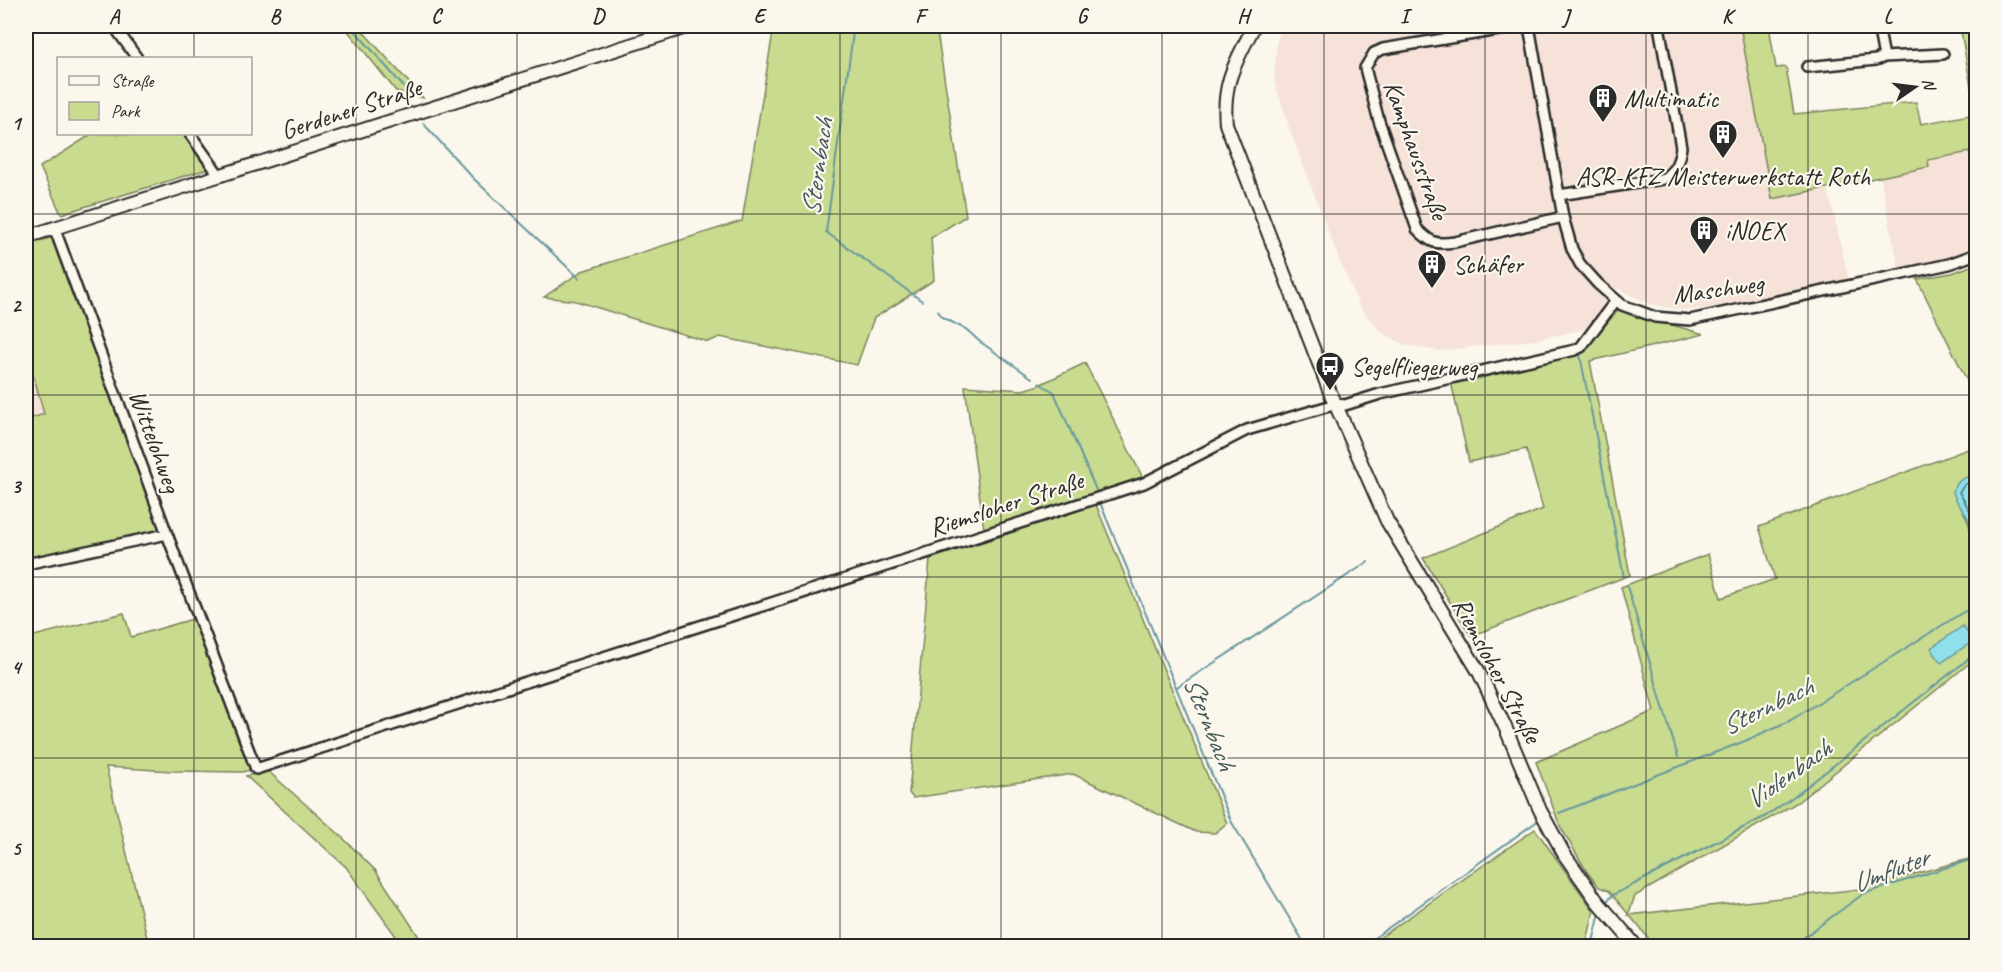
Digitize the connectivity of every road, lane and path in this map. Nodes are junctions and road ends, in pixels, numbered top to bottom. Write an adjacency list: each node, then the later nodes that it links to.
1 (114, 26): 9 (street)
2 (690, 26): 13 (main road, Gerdener Straße)
3 (1254, 26): 20 (main road, Riemsloher Straße)
4 (1523, 26): 15 (street, Kamphausstraße)
5 (1529, 26): 14 (street, Maschweg)
6 (1659, 26): 14 (street)
7 (1878, 26): 10 (street)
8 (1943, 54): 10 (street)
9 (136, 57)
10 (1884, 57): 11 (street)
11 (1807, 67)
12 (191, 135): 13 (street)
13 (219, 175): 16 (main road, Gerdener Straße)
14 (1559, 195): 15 (street, Maschweg)
15 (1563, 217): 19 (street, Maschweg)
16 (54, 227): 17 (main road, Gerdener Straße); 21 (street, Wittelohweg)
17 (26, 237)
18 (1977, 254): 19 (street, Maschweg)
19 (1616, 300): 20 (street)
20 (1336, 404): 22 (street, Riemsloher Straße); 24 (main road, Riemsloher Straße)
21 (167, 534): 22 (street, Wittelohweg); 23 (street)
22 (924, 554)
23 (26, 564)
24 (1636, 946)

